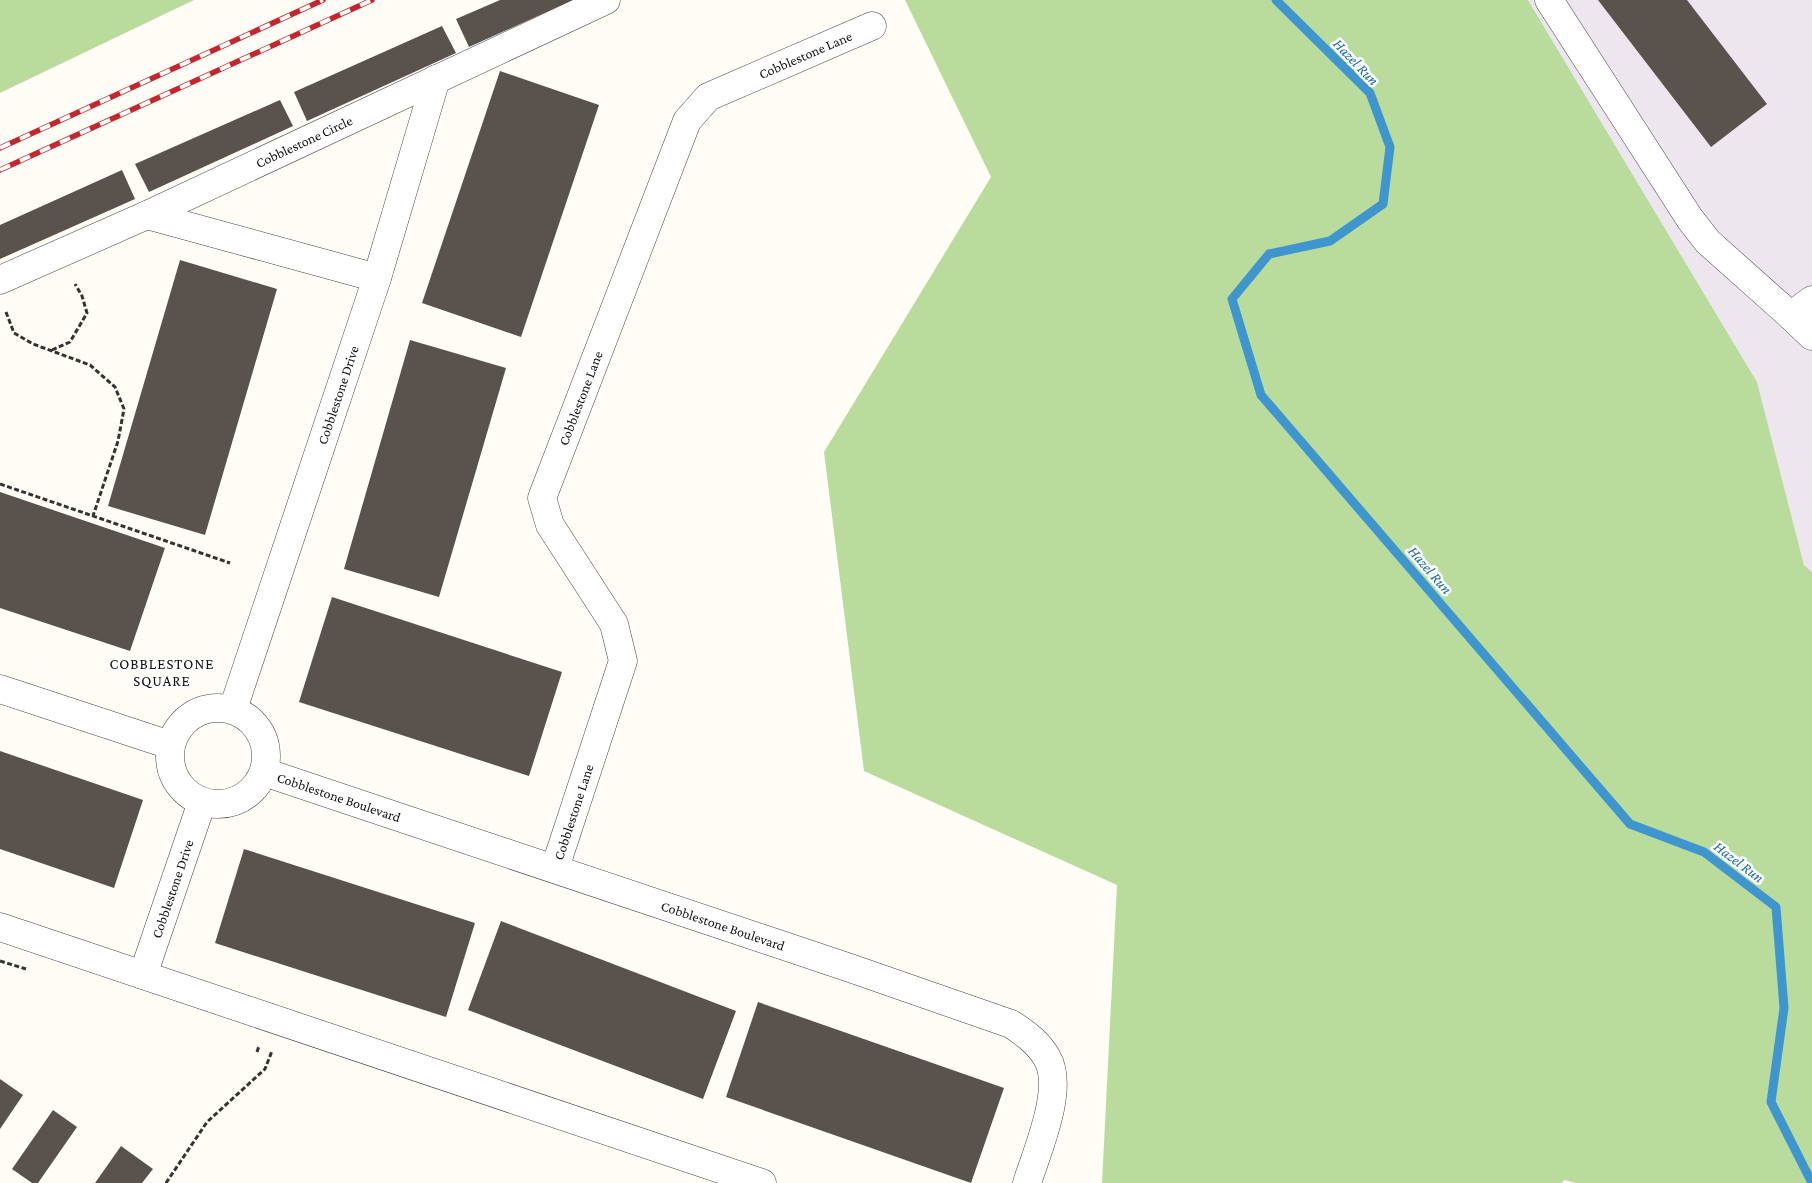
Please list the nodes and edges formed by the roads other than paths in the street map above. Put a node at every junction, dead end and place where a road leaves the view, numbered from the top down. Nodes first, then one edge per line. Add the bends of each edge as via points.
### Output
1 (606, 0) edge
2 (1549, 0) edge
3 (872, 26) dead end
4 (436, 78) junction
5 (147, 214) junction
6 (377, 278) junction
7 (0, 280) edge
8 (1801, 308) edge
9 (1812, 336) edge
10 (0, 689) edge
11 (233, 709) junction
12 (170, 745) junction
13 (264, 772) junction
14 (202, 802) junction
15 (555, 868) junction
16 (0, 927) edge
17 (143, 975) junction
18 (762, 1183) edge
19 (1027, 1183) edge

1 - 4 street, Cobblestone Circle
2 - 8 street via 1708,242
3 - 15 street, Cobblestone Lane via 708,97 687,121 542,498 550,525 614,624 623,661
4 - 5 street, Cobblestone Circle
4 - 6 street, Cobblestone Drive
5 - 6 street
5 - 7 street, Cobblestone Circle
6 - 11 street, Cobblestone Drive
8 - 9 street
10 - 12 street
11 - 12 street via 201,710 176,730
11 - 13 street via 246,716 264,741 267,757
12 - 14 street via 172,773 190,795
13 - 14 street via 246,796 232,802
13 - 15 street, Cobblestone Boulevard
14 - 17 street, Cobblestone Drive
15 - 19 street, Cobblestone Boulevard via 1011,1024 1031,1038 1048,1058 1054,1078 1053,1100
16 - 17 street
17 - 18 street

